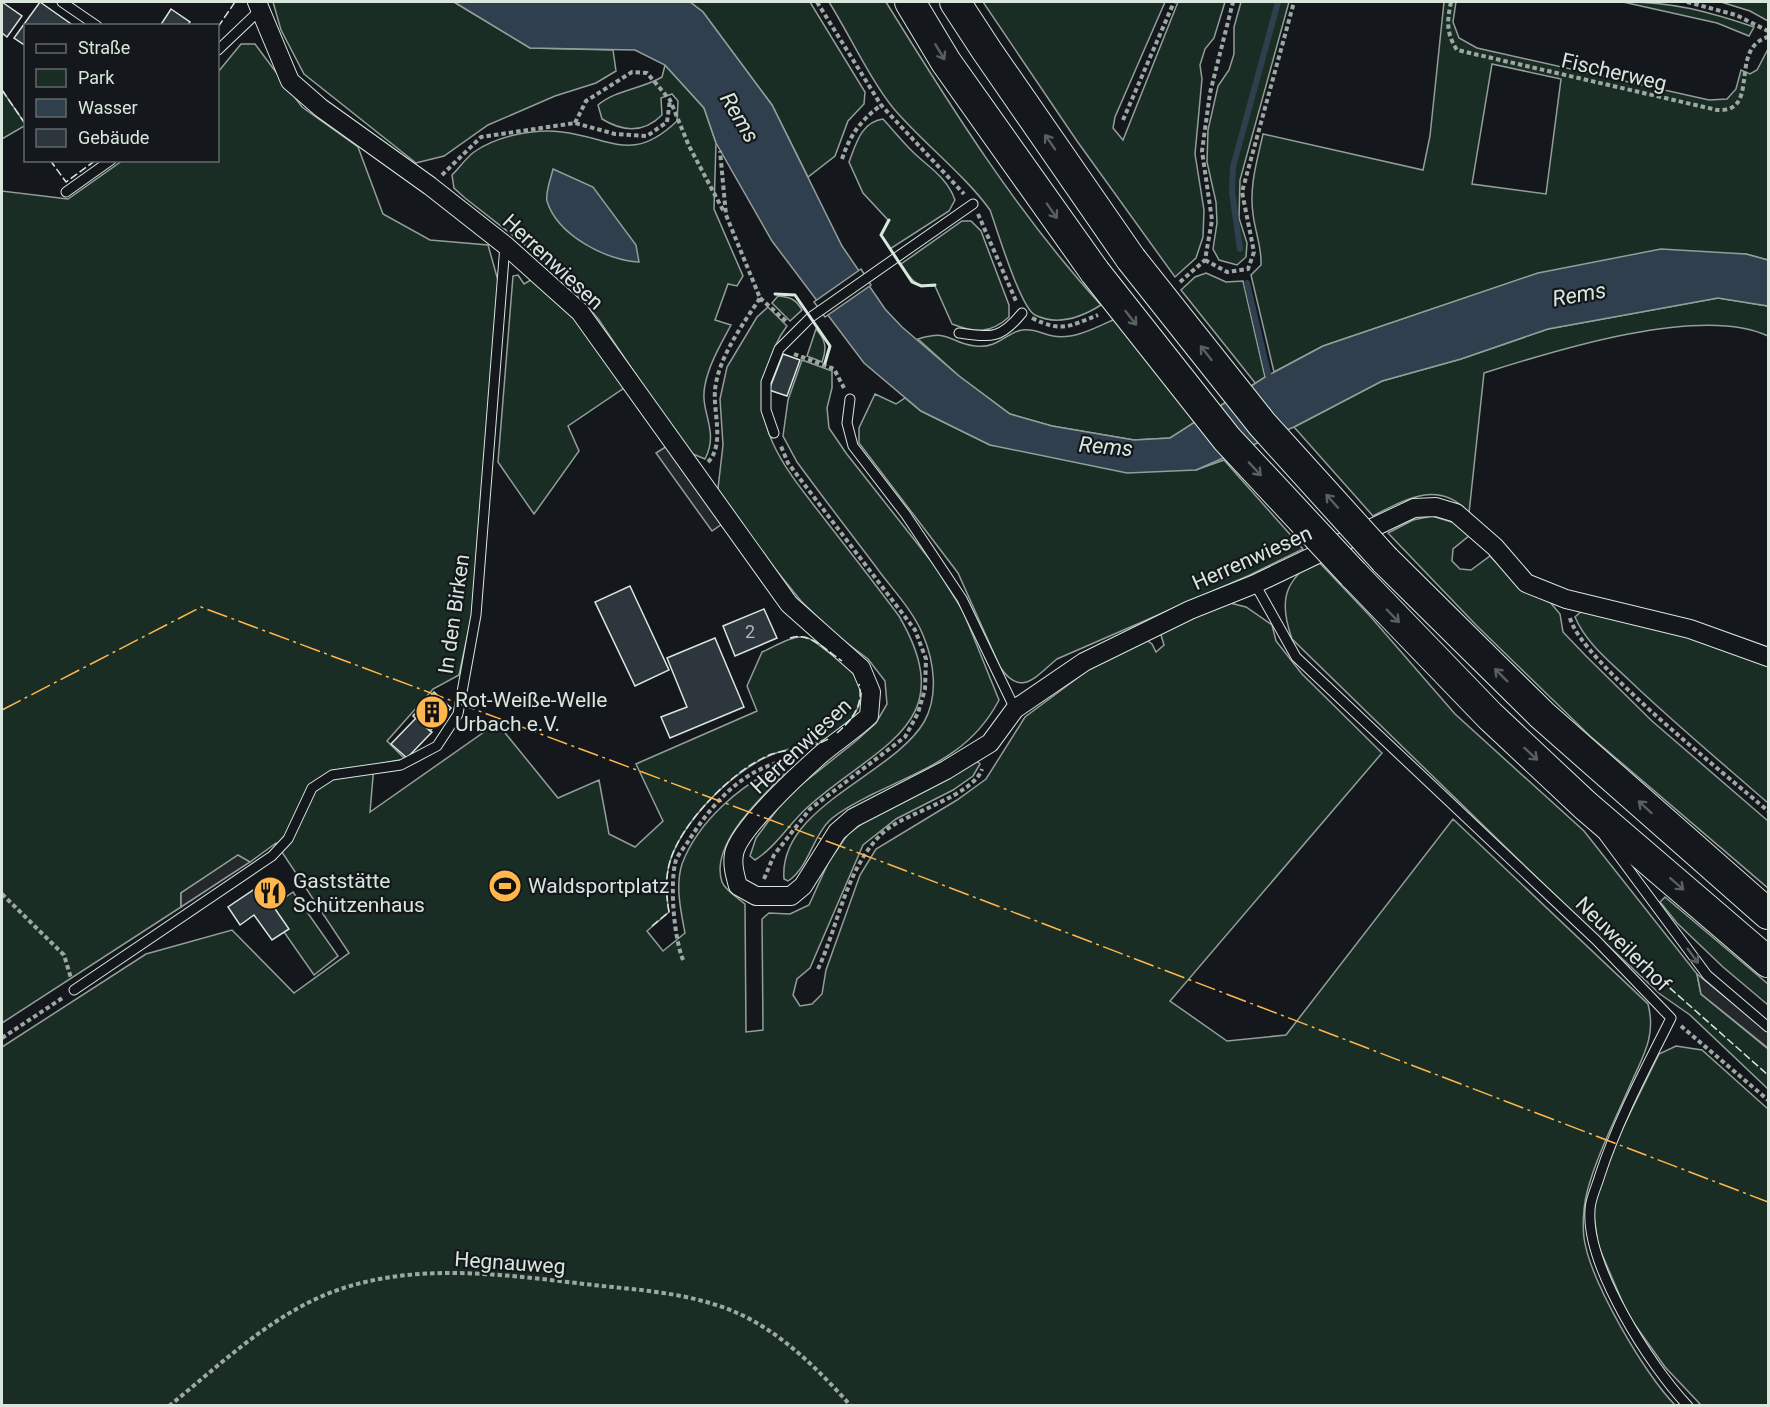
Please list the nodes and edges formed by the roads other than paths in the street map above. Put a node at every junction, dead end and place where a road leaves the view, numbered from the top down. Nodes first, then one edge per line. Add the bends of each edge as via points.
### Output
1 (62, 2) edge
2 (910, 2) edge
3 (955, 2) edge
4 (259, 6) edge
5 (94, 24) edge
6 (219, 49) edge
7 (108, 162) edge
8 (66, 192) dead end
9 (973, 204) dead end
10 (505, 245) junction
11 (1022, 313) dead end
12 (959, 333) dead end
13 (850, 399) road end
14 (774, 433) dead end
15 (1255, 584) junction
16 (1768, 657) edge
17 (1015, 709) junction
18 (1586, 806) junction
19 (1768, 914) edge
20 (1768, 962) edge
21 (75, 990) road end
22 (1768, 1027) edge
23 (1688, 1406) edge

1 - 5 lane
2 -> 18 highway, bridge via 946,62 1095,272 1227,439 1490,716
19 -> 3 highway, bridge via 1542,715 1385,560 1262,424 1131,258
4 - 6 lane
4 - 10 street, Herrenwiesen via 290,81
7 - 8 lane
9 - 14 lane via 811,317 779,349 766,382 766,410
10 - 17 street, Herrenwiesen via 580,312 789,604 861,668 871,692 869,716 820,755 744,833 734,851 733,869 738,885 756,896 791,896 803,886 837,832 853,818 990,743
10 - 21 lane, In den Birken via 476,615 458,714 437,746 401,765 332,775 312,788 288,839 272,856
11 - 12 lane via 1007,331 990,337
13 - 17 lane via 847,423 853,446 906,515 962,599
15 - 16 street, Herrenwiesen via 1414,508 1436,507 1456,513 1526,583 1566,599 1690,629
15 - 17 street, Herrenwiesen via 1190,610 1084,662
15 - 23 lane, Neuweilerhof via 1296,657 1596,940 1671,1018 1614,1134 1589,1209 1594,1248 1626,1321 1670,1387
18 -> 20 highway
18 -> 22 lane via 1613,852 1707,975

